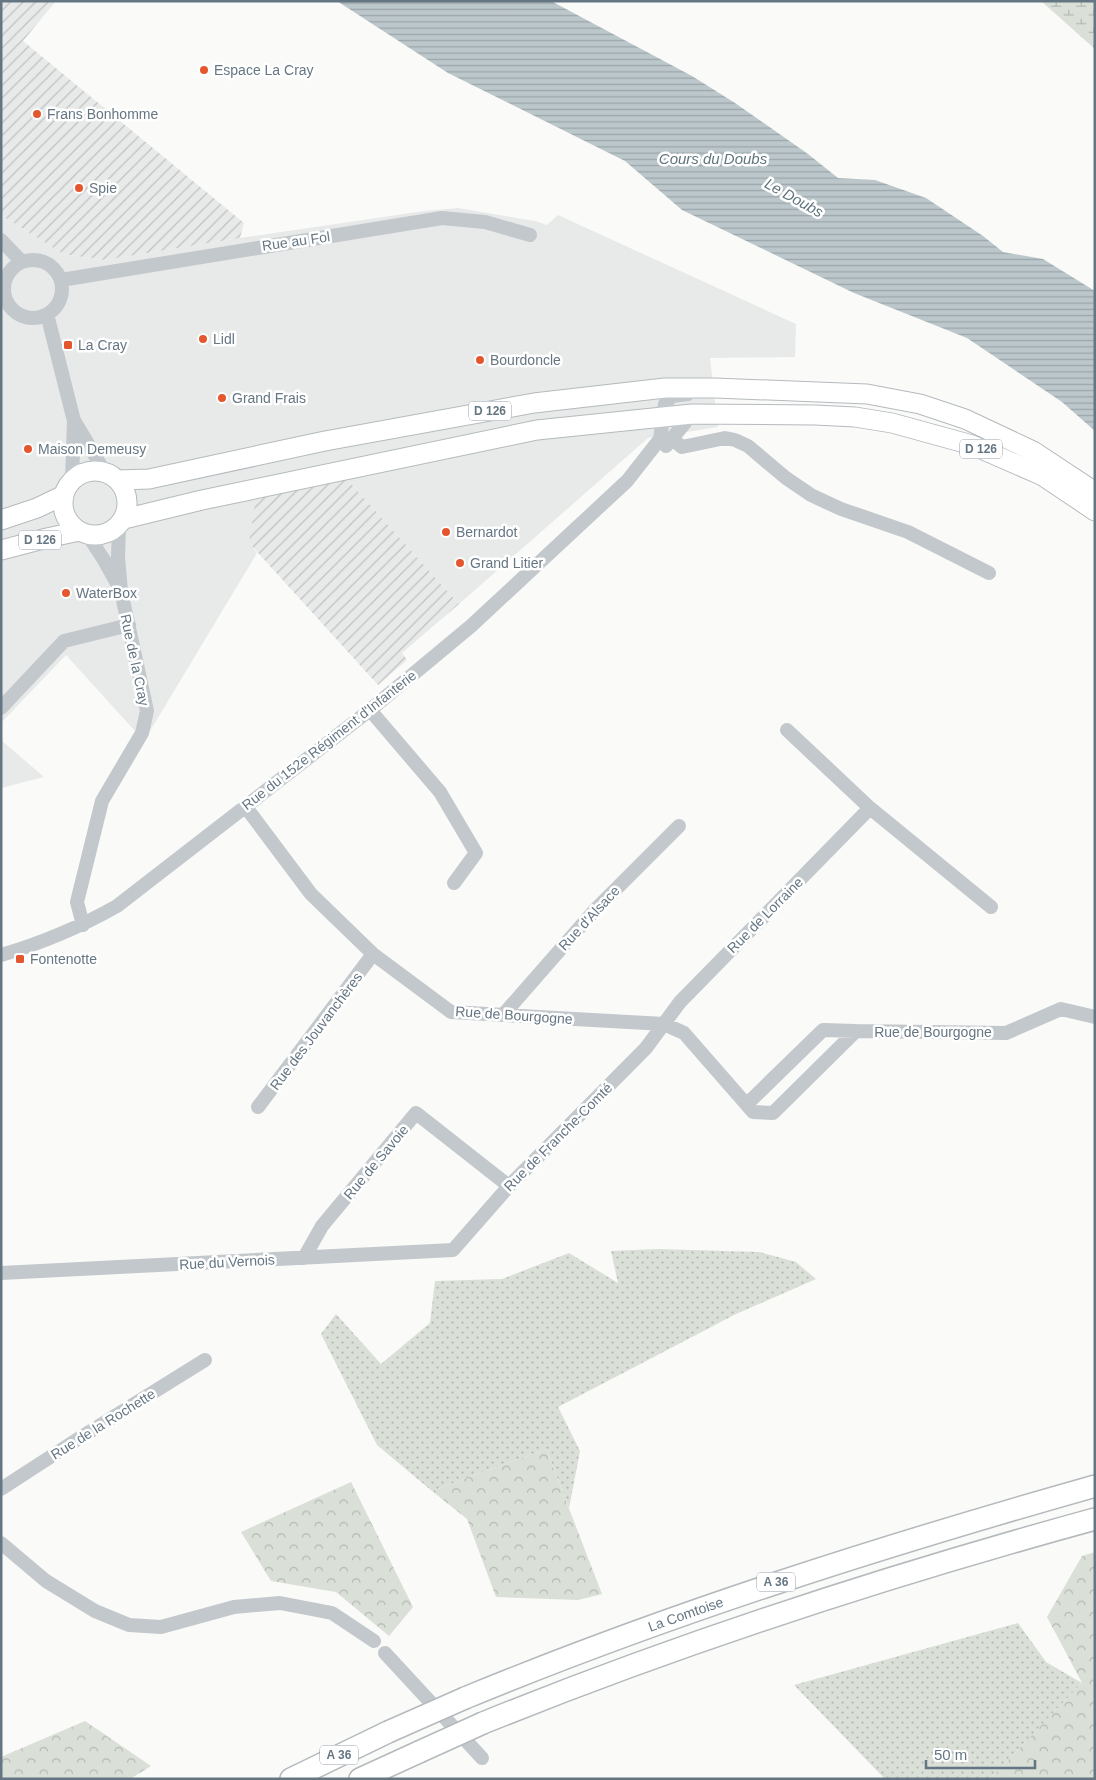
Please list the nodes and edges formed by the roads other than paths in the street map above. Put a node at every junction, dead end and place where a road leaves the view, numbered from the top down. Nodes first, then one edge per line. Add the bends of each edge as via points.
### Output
1 (530, 235) dead end
2 (1, 240) edge
3 (22, 262) junction
4 (61, 280) junction
5 (5, 304) edge
6 (46, 314) junction
7 (773, 390) junction
8 (692, 414) junction
9 (663, 417) junction
10 (74, 422) junction
11 (672, 439) junction
12 (111, 476) junction
13 (627, 481) junction
14 (68, 487) junction
15 (1095, 492) edge
16 (1095, 511) edge
17 (1, 520) edge
18 (121, 523) junction
19 (83, 533) junction
20 (1, 550) edge
21 (989, 573) dead end
22 (121, 591) junction
23 (129, 626) junction
24 (1, 708) edge
25 (370, 710) junction
26 (787, 730) dead end
27 (245, 806) junction
28 (870, 808) junction
29 (679, 826) dead end
30 (454, 883) dead end
31 (991, 907) dead end
32 (83, 925) junction
33 (374, 954) junction
34 (1, 955) edge
35 (503, 1015) junction
36 (1095, 1017) edge
37 (664, 1024) junction
38 (856, 1031) junction
39 (747, 1104) junction
40 (258, 1107) dead end
41 (509, 1186) junction
42 (453, 1250) joint
43 (304, 1258) junction
44 (1, 1273) edge
45 (205, 1360) dead end
46 (1095, 1486) edge
47 (1, 1489) edge
48 (1095, 1518) edge
49 (1, 1543) edge
50 (374, 1641) dead end
51 (385, 1653) dead end
52 (482, 1758) dead end
53 (291, 1779) edge
54 (360, 1779) edge

1 - 4 street, Rue au Fol via 485,222 442,218
2 - 3 street
3 - 4 street via 41,261 50,265
3 - 5 street via 8,275
4 - 6 street via 58,303
5 - 6 street via 21,315
6 - 10 street
7 - 9 street, Rue du 152e Régiment d'Infanterie via 672,396 665,404
7 - 12 main road, D 126 via 665,388 534,403 325,441 148,479
7 - 15 main road, D 126 via 867,394 920,404 965,419 1034,451
8 - 9 main road, D 126
8 - 11 street, Rue du 152e Régiment d'Infanterie
8 - 16 main road, D 126 via 839,416 892,423 972,445 1043,476
9 - 13 street, Rue du 152e Régiment d'Infanterie via 660,438
9 - 18 main road, D 126 via 537,430 202,500
10 - 12 street
10 - 14 street
11 - 13 street, Rue du 152e Régiment d'Infanterie via 647,467
11 - 21 street via 682,448 725,438 735,440 748,446 811,495 908,532
12 - 14 main road via 87,472
12 - 18 main road via 127,494 128,503
13 - 25 street, Rue du 152e Régiment d'Infanterie via 471,626
14 - 17 main road, D 126 via 37,508
14 - 19 main road via 64,512 72,526
18 - 19 main road via 104,534
18 - 22 street, Rue de la Cray via 118,557
19 - 20 main road, D 126
19 - 22 street, Rue de la Cray via 104,560
22 - 23 street, Rue de la Cray
23 - 24 street via 64,641
23 - 32 street, Rue de la Cray via 146,711 142,733 102,801 77,902
25 - 27 street, Rue du 152e Régiment d'Infanterie
25 - 30 street via 440,792 476,853
26 - 28 street
27 - 32 street, Rue du 152e Régiment d'Infanterie via 117,906
27 - 33 street, Rue de Bourgogne via 311,894
28 - 31 street
28 - 37 street, Rue de Lorraine via 680,1002
29 - 35 street, Rue d'Alsace via 594,911
32 - 34 street, Rue du 152e Régiment d'Infanterie
33 - 35 street, Rue de Bourgogne via 451,1012
33 - 40 street, Rue des Jouvanchères
35 - 37 street, Rue de Bourgogne
36 - 38 street, Rue de Bourgogne via 1061,1009 1006,1033
37 - 39 street, Rue de Bourgogne via 684,1033
37 - 41 street, Rue de Franche-Comté via 646,1048
38 - 39 street, Rue de Bourgogne via 823,1030
38 - 39 street, Rue de Bourgogne via 772,1114 753,1112
41 - 42 street, Rue de Franche-Comté
41 - 43 street, Rue de Savoie via 416,1113 322,1226
42 - 43 street, Rue du Vernois
43 - 44 street, Rue du Vernois
45 - 47 street, Rue de la Rochette
46 - 53 highway, La Comtoise / A 36, bridge via 914,1538 616,1638 464,1698
48 - 54 highway, A 36, bridge via 912,1571 623,1668 483,1723
49 - 50 street via 46,1581 94,1610 128,1625 162,1628 234,1607 280,1603 332,1612
51 - 52 street

